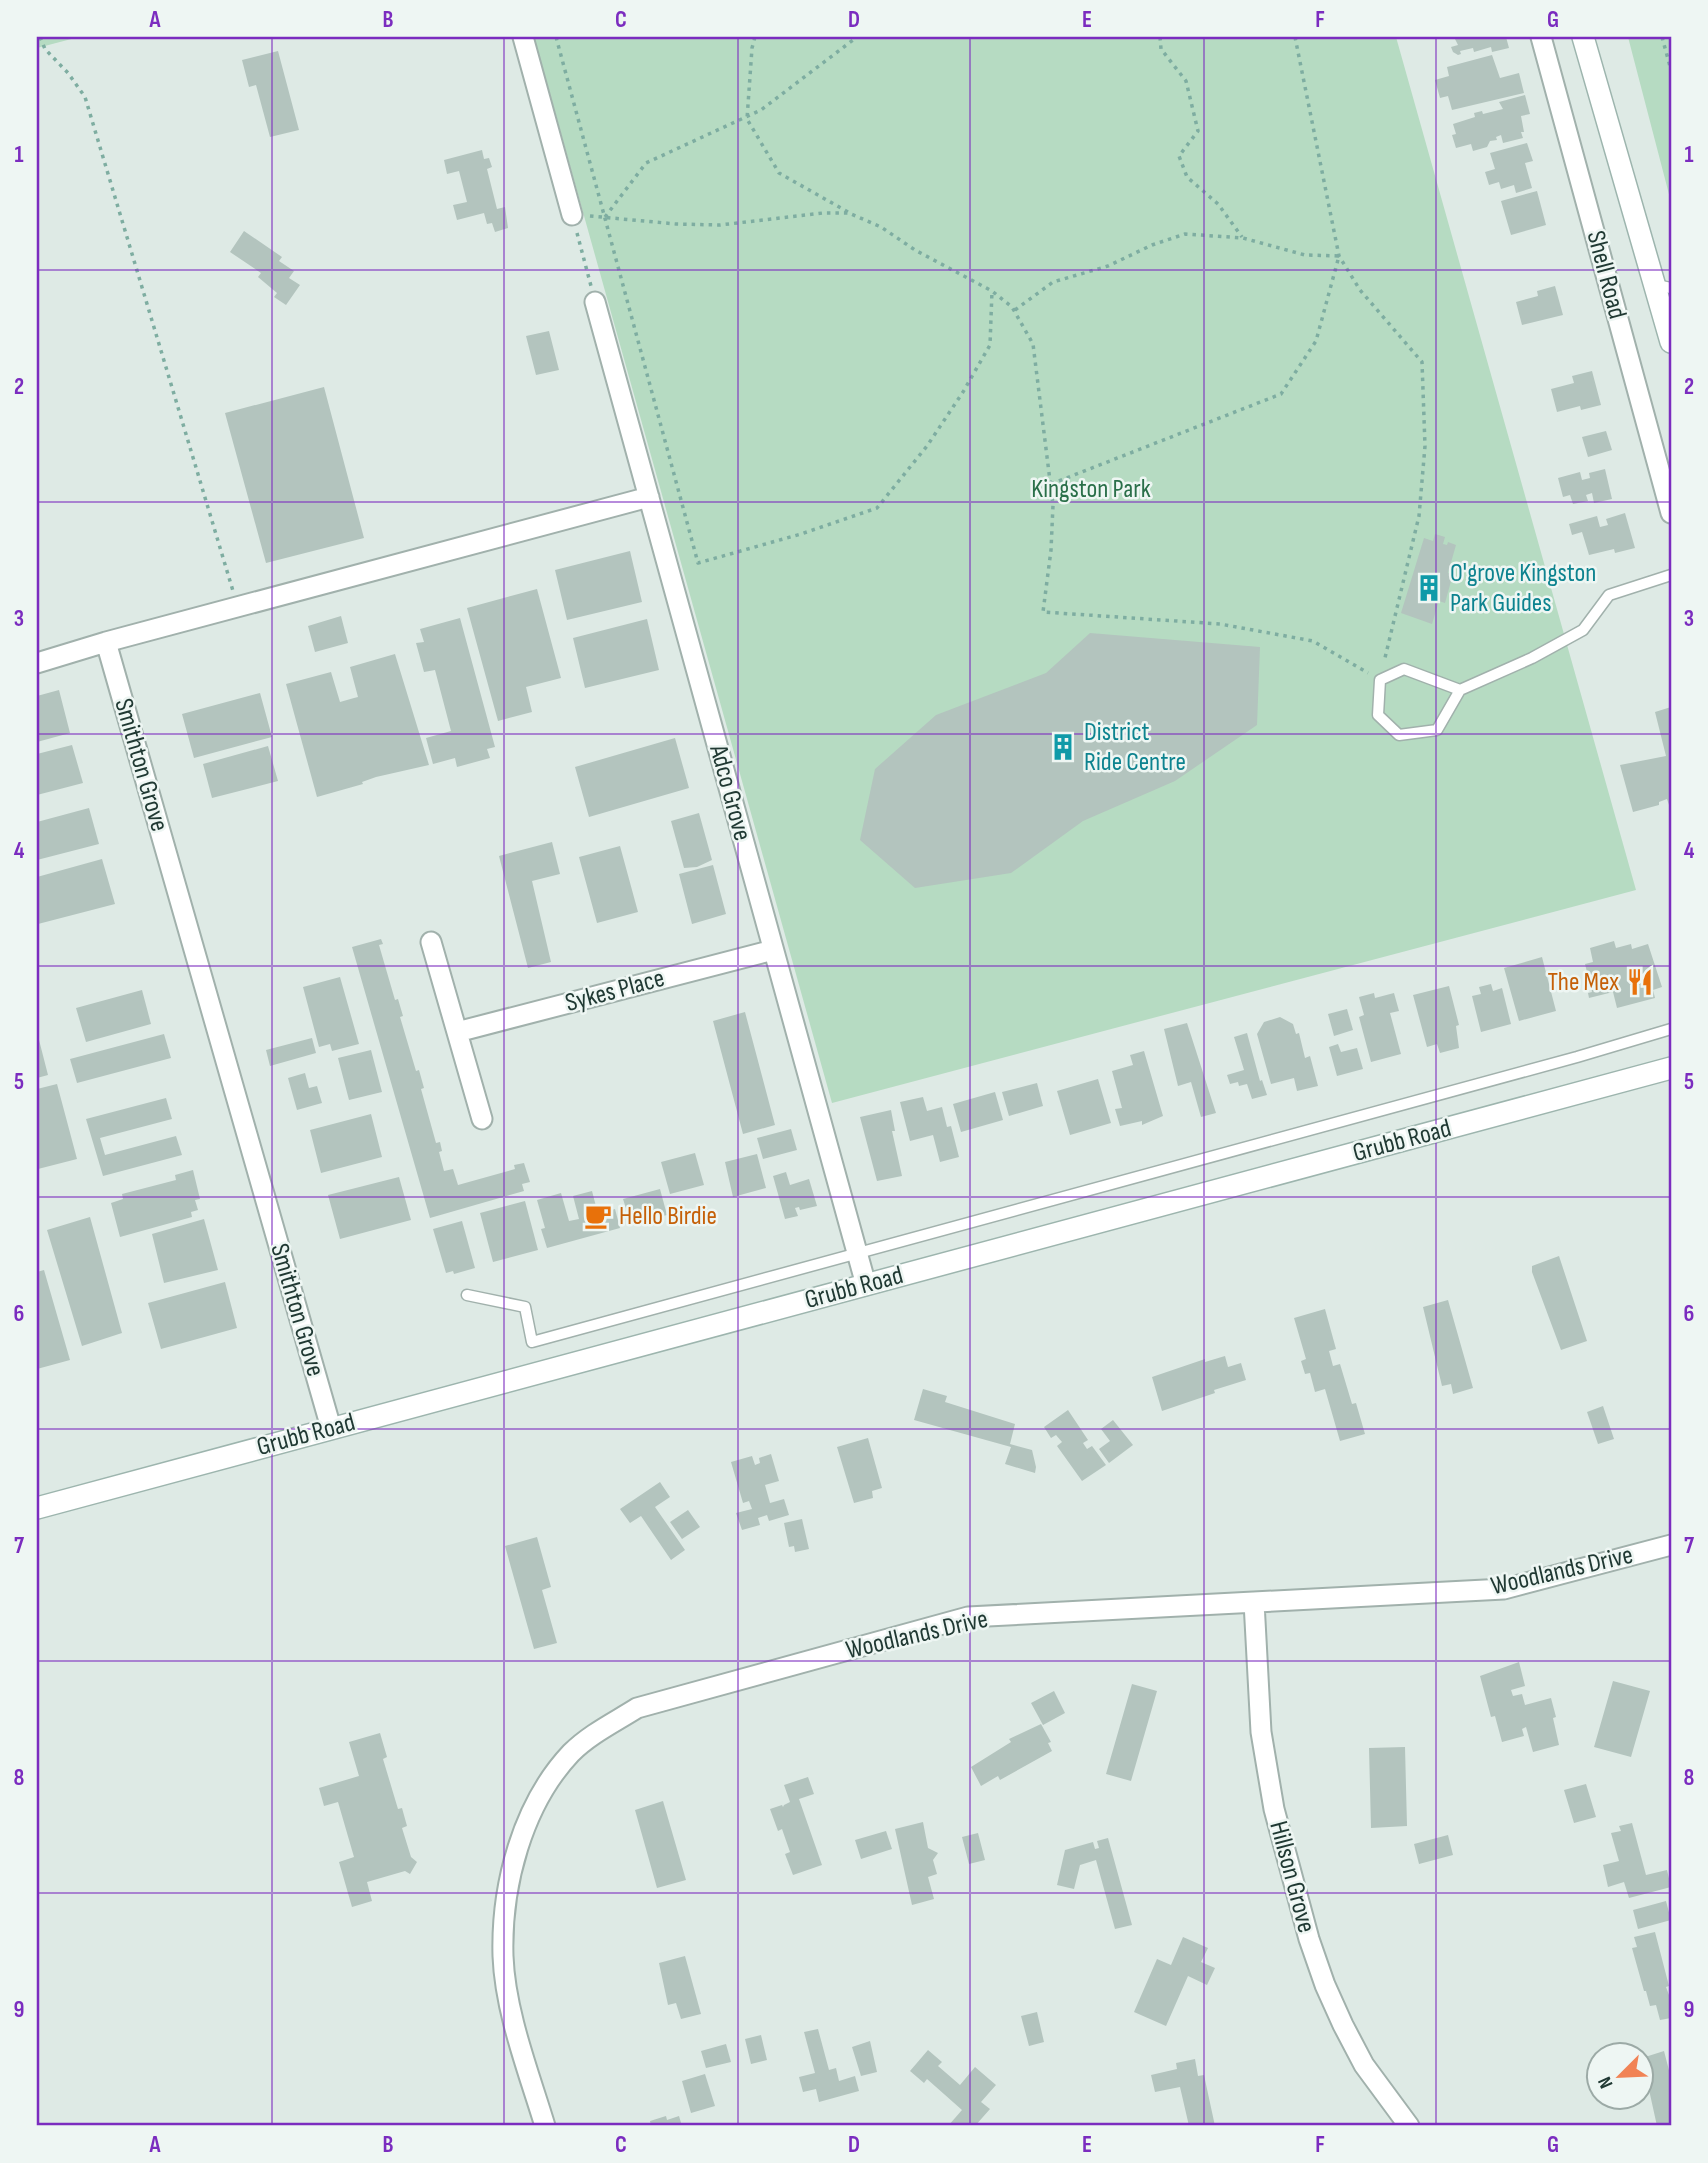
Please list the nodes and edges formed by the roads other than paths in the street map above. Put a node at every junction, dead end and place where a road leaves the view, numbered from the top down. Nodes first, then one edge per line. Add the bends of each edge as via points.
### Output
1 (523, 37) edge
2 (1541, 37) edge
3 (1583, 37) edge
4 (572, 215) road end
5 (1664, 286) edge
6 (595, 302) road end
7 (1671, 337) edge
8 (649, 497) junction
9 (1671, 513) edge
10 (1671, 575) edge
11 (106, 642) junction
12 (37, 663) edge
13 (1460, 691) junction
14 (431, 942) dead end
15 (774, 950) junction
16 (1671, 1029) edge
17 (457, 1032) junction
18 (1671, 1068) edge
19 (482, 1119) dead end
20 (857, 1253) junction
21 (866, 1285) junction
22 (467, 1296) dead end
23 (331, 1429) junction
24 (37, 1508) edge
25 (1671, 1545) edge
26 (1254, 1602) junction
27 (545, 2126) edge
28 (1409, 2126) edge

1 - 4 street
2 - 9 street, Shell Road
3 - 5 main road, Shell Road
5 - 7 main road, Shell Road
6 - 8 street, Adco Grove
8 - 11 street
8 - 15 street, Adco Grove
10 - 13 lane via 1609,595 1583,630
11 - 12 street
11 - 23 street, Smithton Grove
13 - 13 lane via 1437,730 1399,735 1378,715 1380,680 1404,669
14 - 17 street
15 - 17 street, Sykes Place
15 - 20 street, Adco Grove
16 - 20 lane, Grubb Road
17 - 19 street
18 - 21 main road, Grubb Road
20 - 21 street, Adco Grove
20 - 22 lane, Grubb Road via 532,1342 525,1307
21 - 23 main road, Grubb Road
23 - 24 main road, Grubb Road
25 - 26 street, Woodlands Drive via 1504,1589
26 - 27 street, Woodlands Drive via 968,1617 637,1708 597,1733 572,1753 541,1793 510,1879 503,1956 523,2054
26 - 28 street, Hillson Grove via 1261,1732 1274,1809 1309,1939 1325,1985 1359,2055

